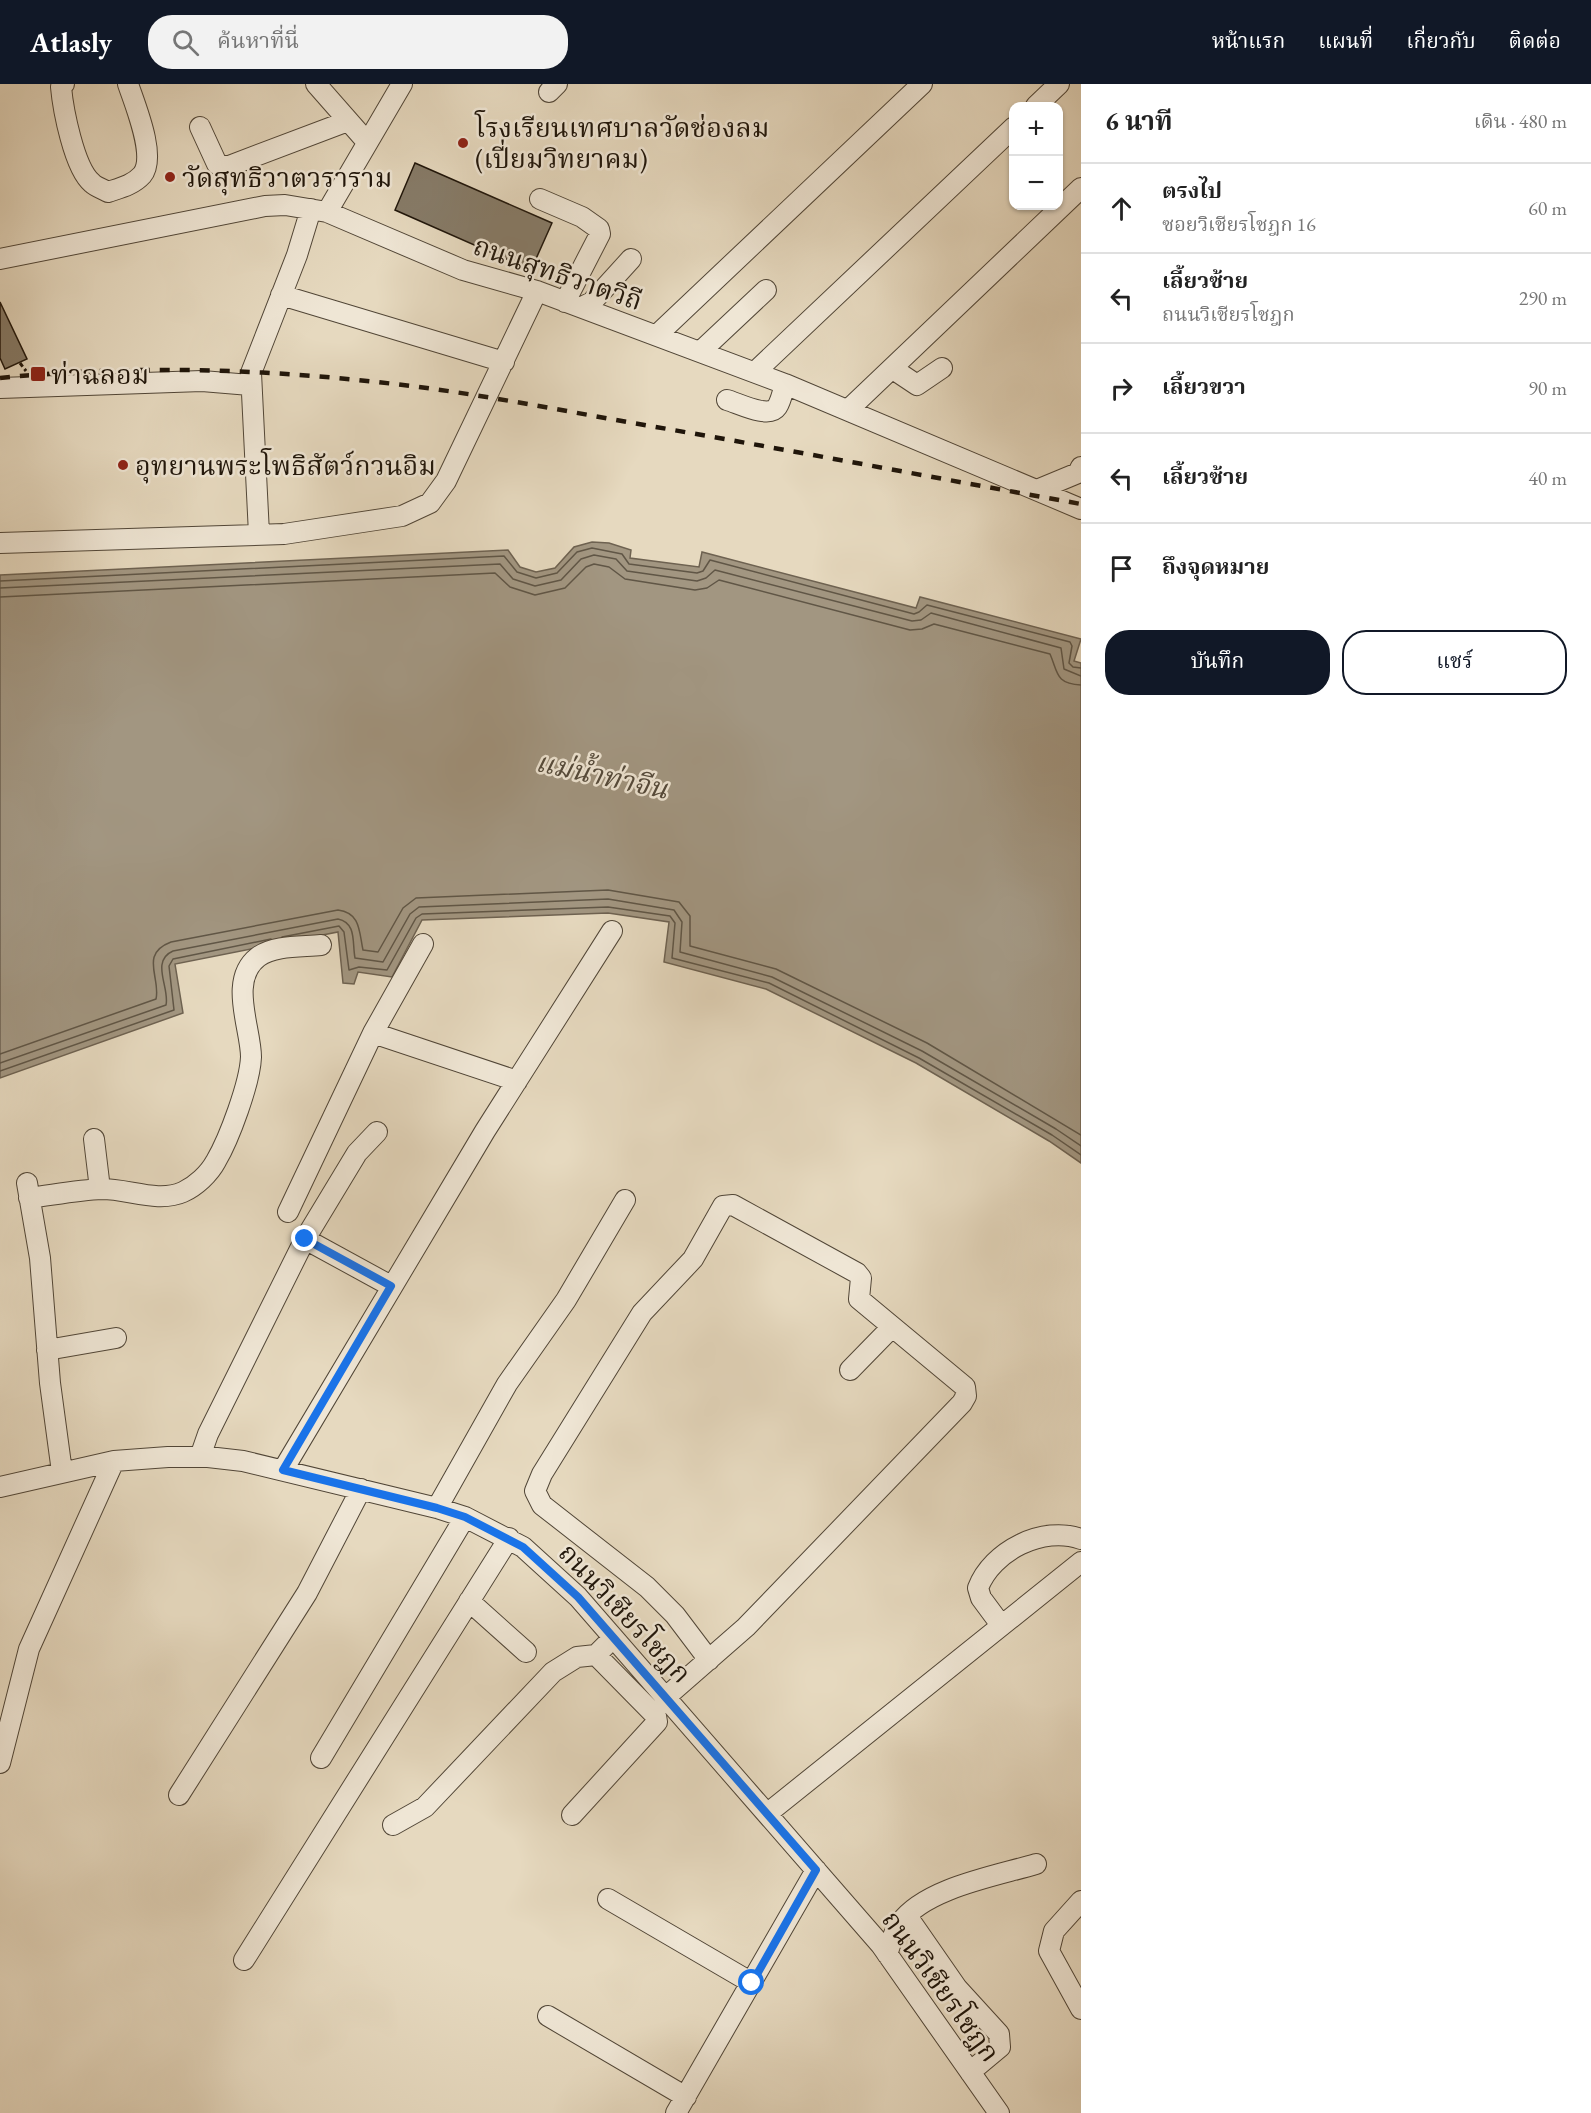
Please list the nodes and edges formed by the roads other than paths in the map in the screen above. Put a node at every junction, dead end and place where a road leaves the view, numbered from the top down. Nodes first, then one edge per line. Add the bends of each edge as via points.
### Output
1 (64, 84) edge
2 (128, 84) edge
3 (316, 84) edge
4 (402, 84) edge
5 (922, 84) edge
6 (1059, 84) edge
7 (1040, 102) edge
8 (348, 121) junction
9 (200, 128) dead end
10 (1009, 133) edge
11 (367, 142) junction
12 (1081, 188) edge
13 (540, 199) dead end
14 (319, 211) junction
15 (0, 259) edge
16 (631, 259) dead end
17 (766, 290) dead end
18 (537, 291) junction
19 (281, 295) junction
20 (574, 304) junction
21 (657, 335) junction
22 (700, 352) junction
23 (504, 362) junction
24 (942, 368) dead end
25 (893, 369) junction
26 (755, 372) junction
27 (251, 379) junction
28 (785, 384) junction
29 (0, 388) edge
30 (727, 400) dead end
31 (848, 410) junction
32 (1081, 467) edge
33 (1037, 490) junction
34 (1081, 509) edge
35 (259, 534) junction
36 (0, 543) edge
37 (612, 931) dead end
38 (423, 944) dead end
39 (321, 945) dead end
40 (373, 1033) junction
41 (517, 1082) junction
42 (377, 1132) dead end
43 (94, 1139) dead end
44 (100, 1189) junction
45 (626, 1200) dead end
46 (288, 1212) dead end
47 (305, 1239) junction
48 (391, 1286) junction
49 (892, 1327) junction
50 (116, 1338) dead end
51 (46, 1350) junction
52 (850, 1370) dead end
53 (200, 1457) junction
54 (114, 1461) junction
55 (283, 1470) junction
56 (62, 1472) junction
57 (0, 1487) edge
58 (361, 1489) junction
59 (437, 1508) junction
60 (465, 1517) junction
61 (509, 1538) junction
62 (1081, 1539) edge
63 (1081, 1562) edge
64 (469, 1601) junction
65 (1001, 1624) junction
66 (614, 1637) junction
67 (526, 1652) dead end
68 (596, 1655) junction
69 (709, 1660) junction
70 (667, 1696) junction
71 (321, 1758) dead end
72 (0, 1763) edge
73 (179, 1795) dead end
74 (768, 1813) junction
75 (572, 1815) dead end
76 (393, 1825) dead end
77 (1036, 1864) dead end
78 (816, 1870) junction
79 (608, 1899) dead end
80 (1081, 1901) edge
81 (907, 1916) junction
82 (884, 1949) junction
83 (244, 1960) dead end
84 (752, 1983) junction
85 (1081, 2009) edge
86 (548, 2016) dead end
87 (981, 2063) junction
88 (681, 2105) edge
89 (999, 2113) edge

1 - 2 street via 62,104 81,170 92,184 108,192 127,186 143,174 148,155
3 - 8 street
4 - 11 street
5 - 21 street
6 - 7 street
8 - 9 street via 229,166 217,164
8 - 11 street
10 - 26 street
11 - 14 street
12 - 25 street
13 - 20 street via 599,229
14 - 15 street, ถนนสุทธิวาตวิถี via 265,206
14 - 18 street, ถนนสุทธิวาตวิถี via 463,270
14 - 19 street
16 - 20 street via 592,302
17 - 22 street
18 - 20 street, ถนนสุทธิวาตวิถี
18 - 23 street
19 - 23 street
19 - 27 street
20 - 21 street, ถนนสุทธิวาตวิถี
21 - 22 street, ถนนสุทธิวาตวิถี
22 - 26 street, ถนนสุทธิวาตวิถี
23 - 35 street via 446,481 430,503 402,516 284,534
24 - 25 street via 917,385
25 - 31 street
26 - 28 street, ถนนสุทธิวาตวิถี
27 - 29 street
27 - 35 street
28 - 30 street via 773,411
28 - 31 street, ถนนสุทธิวาตวิถี
31 - 33 street, ถนนสุทธิวาตวิถี
32 - 33 street via 1078,473
33 - 34 street, ถนนสุทธิวาตวิถี
35 - 36 street
37 - 41 street
38 - 40 street
39 - 44 street via 270,951 258,957 250,968 243,992 251,1056 249,1075 216,1162 204,1176 194,1186 171,1196
40 - 41 street
40 - 46 street
41 - 48 street
42 - 47 street via 357,1153
43 - 44 street
44 - 51 street via 28,1191 40,1258
45 - 59 street via 566,1300 507,1384
47 - 48 street
47 - 53 street
48 - 55 street
49 - 52 street
49 - 69 street via 965,1387 966,1396 746,1628
49 - 69 street via 859,1299 861,1278 850,1268 733,1204 723,1206 693,1259 642,1313 542,1474 535,1491 542,1505 647,1587 675,1615
50 - 51 street
51 - 56 street
53 - 54 street, ถนนวิเชียรโชฎก
53 - 55 street, ถนนวิเชียรโชฎก
54 - 56 street, ถนนวิเชียรโชฎก
54 - 72 street via 29,1649
55 - 58 street, ถนนวิเชียรโชฎก
56 - 57 street, ถนนวิเชียรโชฎก
58 - 59 street, ถนนวิเชียรโชฎก
58 - 73 street via 307,1593
59 - 60 street, ถนนวิเชียรโชฎก
60 - 61 street, ถนนวิเชียรโชฎก
60 - 71 street
61 - 64 street
61 - 66 street, ถนนวิเชียรโชฎก via 549,1568
62 - 65 street via 1057,1535 1022,1544 1006,1552 987,1571 978,1588
63 - 65 street
64 - 67 street
64 - 83 street
65 - 74 street
66 - 68 street
66 - 70 street, ถนนวิเชียรโชฎก
68 - 75 street via 657,1716 657,1722
68 - 76 street via 577,1657 553,1672 425,1808
69 - 70 street
70 - 74 street, ถนนวิเชียรโชฎก
74 - 78 street, ถนนวิเชียรโชฎก
77 - 81 street via 944,1893
78 - 82 street, ถนนวิเชียรโชฎก
78 - 84 street
79 - 84 street
80 - 85 street via 1054,1931 1049,1951
81 - 82 street
81 - 87 street via 957,1988 999,2034 1000,2047
82 - 87 street, ถนนวิเชียรโชฎก
84 - 88 street
86 - 88 street
87 - 89 street, ถนนวิเชียรโชฎก

